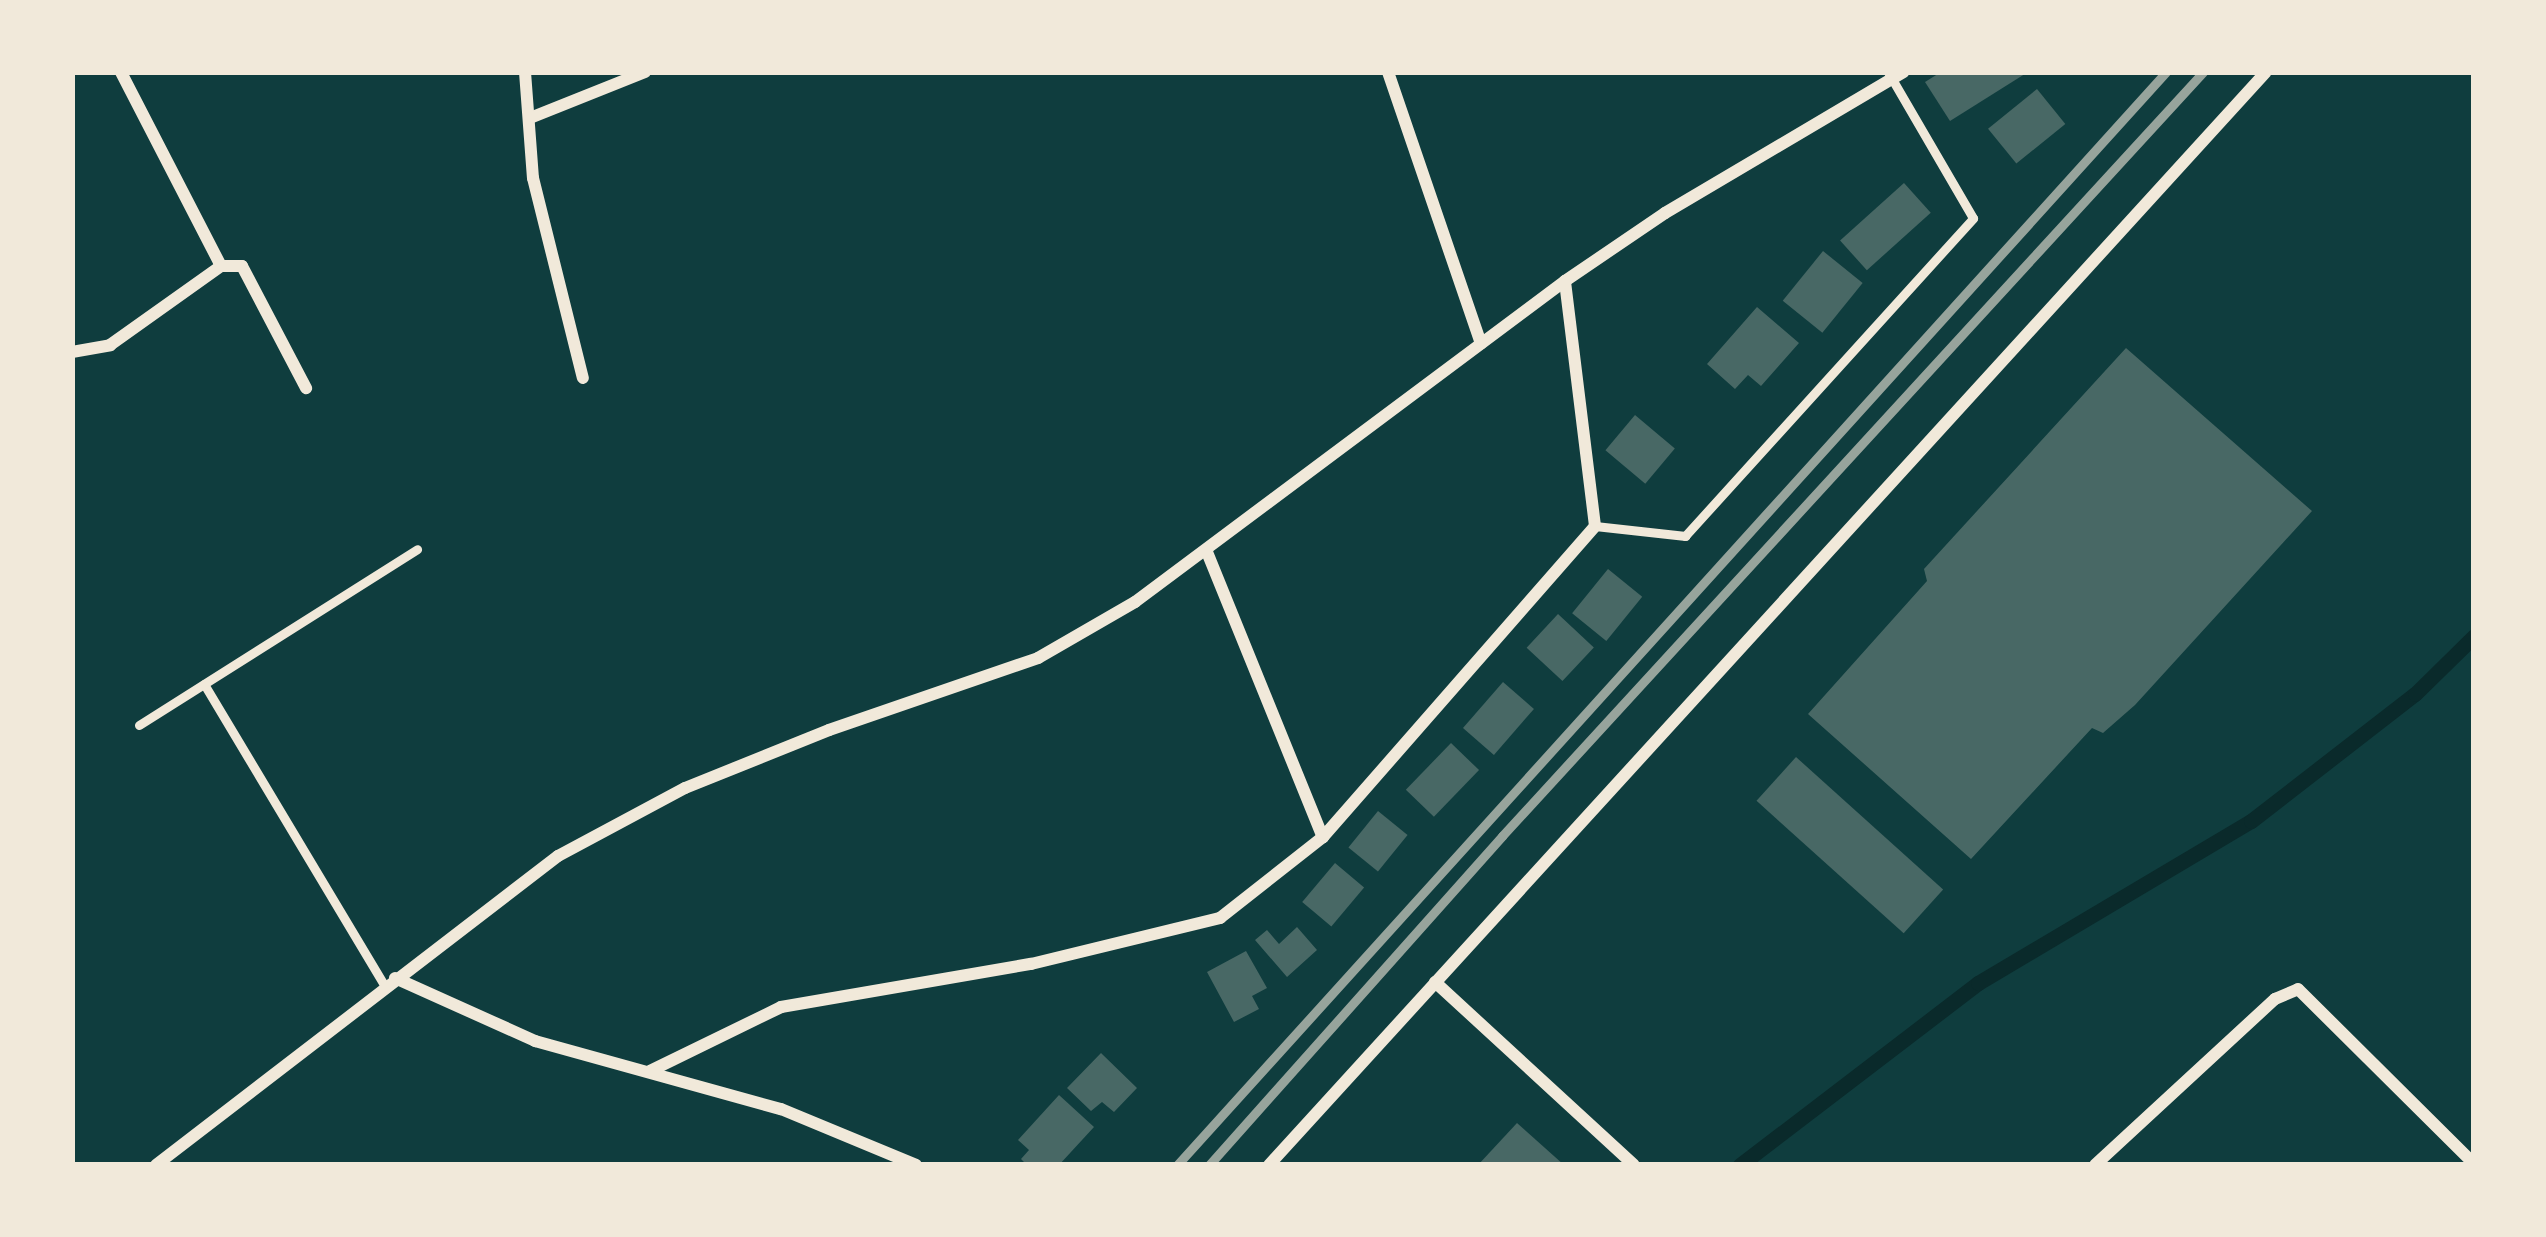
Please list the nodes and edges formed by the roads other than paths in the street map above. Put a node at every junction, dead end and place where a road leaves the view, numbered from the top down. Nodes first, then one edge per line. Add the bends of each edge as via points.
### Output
1 (121, 72) edge
2 (525, 72) edge
3 (645, 72) edge
4 (1388, 72) edge
5 (2266, 72) edge
6 (1894, 75) edge
7 (530, 118) junction
8 (221, 266) junction
9 (1565, 281) junction
10 (1481, 343) junction
11 (72, 352) edge
12 (584, 378) dead end
13 (306, 388) dead end
14 (1595, 526) junction
15 (416, 549) dead end
16 (1207, 552) junction
17 (204, 684) junction
18 (140, 725) dead end
19 (1323, 837) junction
20 (390, 982) junction
21 (1436, 982) junction
22 (650, 1071) junction
23 (2470, 1163) edge
24 (156, 1165) edge
25 (916, 1165) edge
26 (1269, 1165) edge
27 (1634, 1165) edge
28 (2095, 1165) edge

1 - 8 street
2 - 7 street
3 - 7 street
4 - 10 street
5 - 21 street
6 - 9 street
6 - 14 lane via 1972,218 1685,536
7 - 12 street via 533,178
8 - 11 street via 110,345
8 - 13 street via 242,266
9 - 10 street
9 - 14 street
10 - 16 street
14 - 19 street
15 - 17 lane
16 - 19 street
16 - 20 street via 1038,658 685,788 558,856
17 - 18 lane
17 - 20 lane
19 - 22 street via 1220,918 1031,964 782,1006
20 - 22 street via 536,1041
20 - 24 street
21 - 26 street
21 - 27 street
22 - 25 street via 781,1109
23 - 28 street via 2298,989 2275,999

